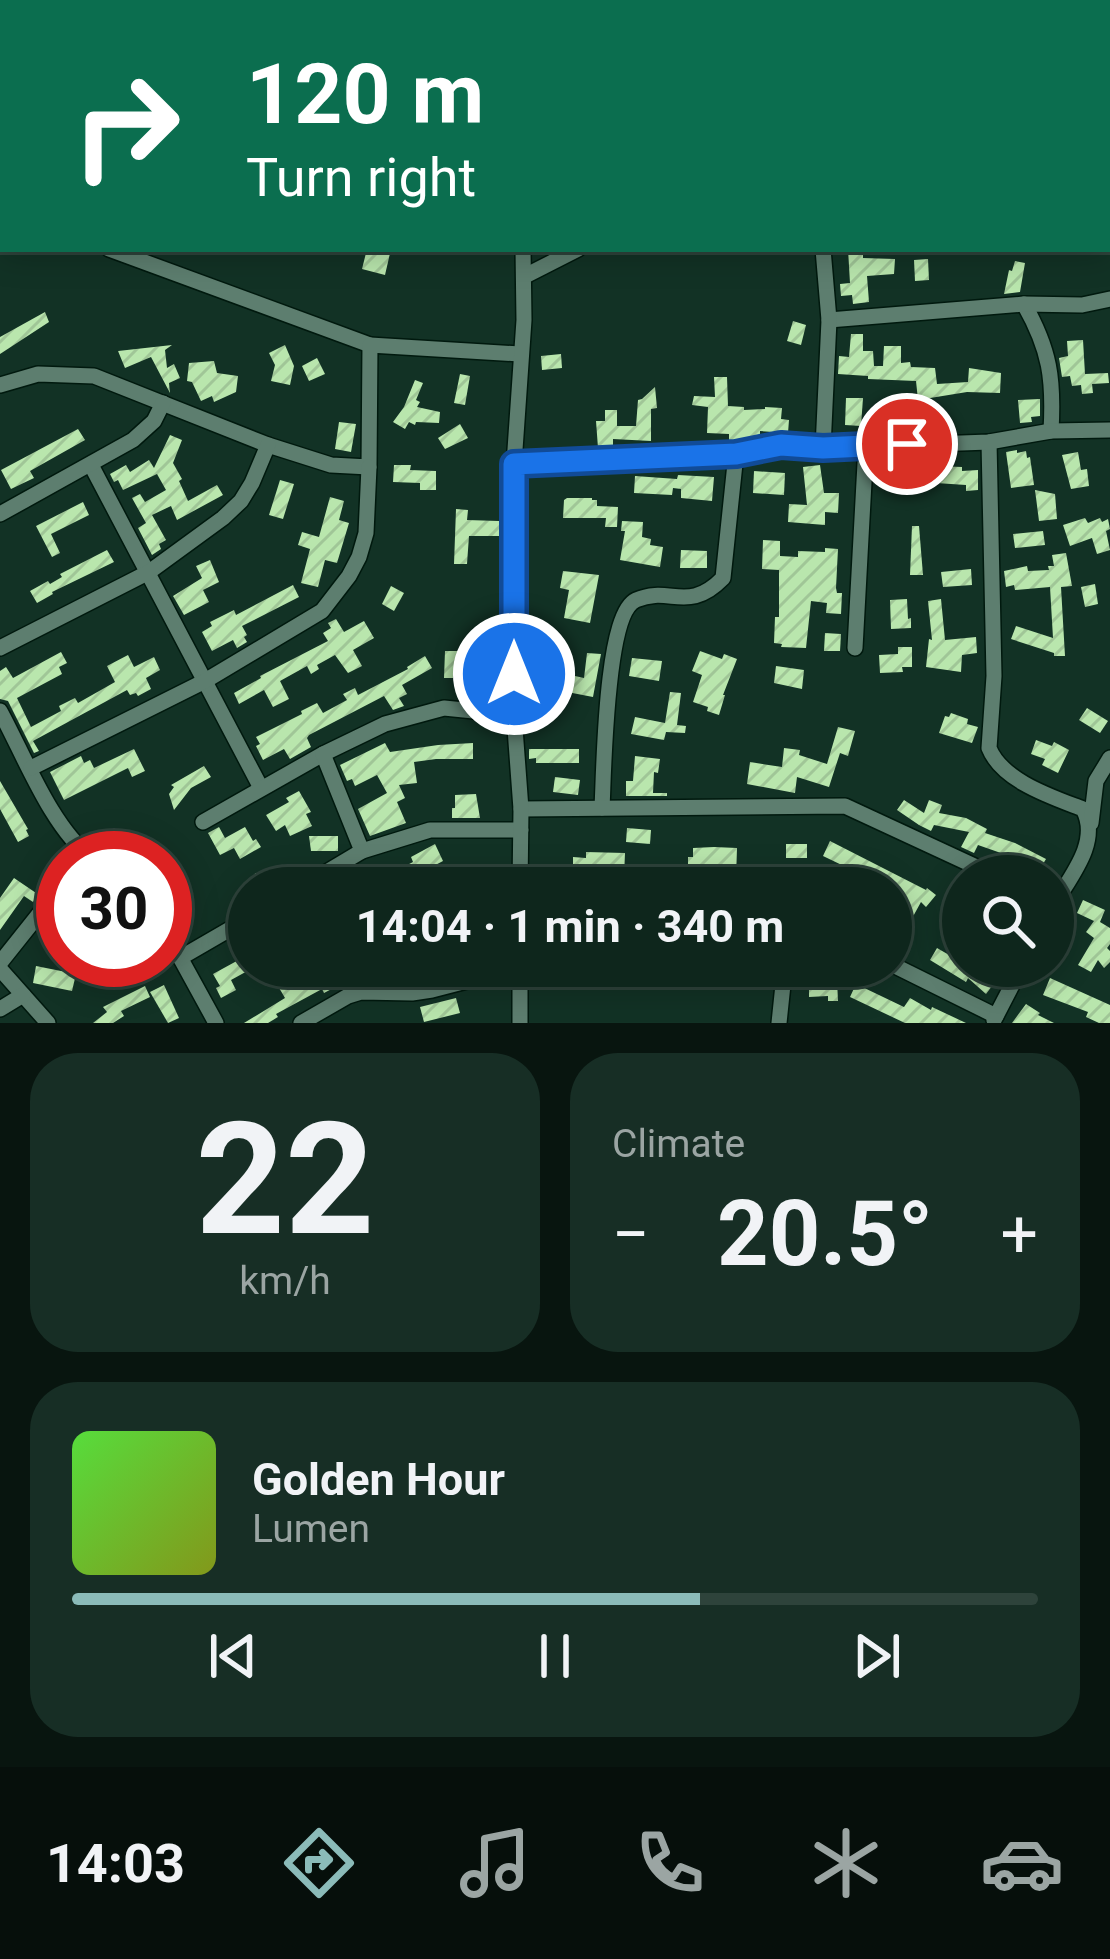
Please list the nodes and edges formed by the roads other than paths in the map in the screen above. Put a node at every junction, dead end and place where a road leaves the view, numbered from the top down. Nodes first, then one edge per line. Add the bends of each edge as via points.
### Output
1 (117, 252) edge
2 (524, 252) edge
3 (572, 252) edge
4 (823, 252) edge
5 (525, 276) junction
6 (1110, 299) edge
7 (1024, 304) junction
8 (829, 320) junction
9 (370, 345) junction
10 (520, 354) junction
11 (0, 385) edge
12 (163, 403) junction
13 (1110, 430) edge
14 (1052, 431) junction
15 (989, 442) junction
16 (268, 445) junction
17 (866, 445) junction
18 (823, 448) junction
19 (736, 454) junction
20 (514, 464) junction
21 (91, 465) junction
22 (369, 467) junction
23 (0, 514) edge
24 (149, 572) junction
25 (0, 648) edge
26 (855, 648) dead end
27 (205, 681) junction
28 (0, 711) edge
29 (514, 716) junction
30 (322, 754) junction
31 (1110, 758) edge
32 (31, 768) junction
33 (261, 788) junction
34 (602, 808) junction
35 (521, 809) junction
36 (203, 822) dead end
37 (1090, 823) junction
38 (521, 830) junction
39 (67, 831) edge
40 (362, 851) junction
41 (951, 855) edge
42 (335, 867) edge
43 (520, 867) edge
44 (1074, 870) edge
45 (36, 919) edge
46 (228, 930) edge
47 (192, 952) edge
48 (0, 966) edge
49 (912, 975) edge
50 (192, 978) edge
51 (443, 987) edge
52 (520, 987) edge
53 (783, 987) edge
54 (1011, 987) edge
55 (23, 995) junction
56 (0, 1009) edge
57 (994, 1020) edge
58 (48, 1023) edge
59 (216, 1023) edge
60 (301, 1023) edge
61 (520, 1023) edge
62 (779, 1023) edge

1 - 9 street
2 - 5 street
3 - 5 street
4 - 8 street
5 - 10 street
6 - 7 street
7 - 8 street
7 - 14 street via 1048,359
8 - 18 street
9 - 10 street
9 - 22 street
10 - 20 street
11 - 12 street via 38,374 94,376
12 - 16 street
12 - 21 street via 144,432
13 - 14 street
14 - 15 street
15 - 17 street
15 - 37 street via 989,748 1032,789 1083,809
16 - 22 street
16 - 24 street via 241,501
17 - 18 street
17 - 26 street
18 - 19 street
19 - 20 street
19 - 34 street via 723,578 709,592 645,597 623,613 613,648
20 - 29 street
21 - 23 street
21 - 24 street
22 - 27 street via 366,533 349,576 322,610
24 - 25 street
24 - 27 street
27 - 32 street
27 - 33 street
28 - 32 street
29 - 30 street via 444,708
29 - 35 street
30 - 33 street
30 - 40 street
31 - 37 street via 1096,781
32 - 39 street
33 - 36 street
34 - 35 street
34 - 41 street via 845,806
35 - 38 street
37 - 44 street
38 - 40 street via 430,830
38 - 43 street
40 - 42 street
45 - 48 street
46 - 47 street
48 - 55 street
49 - 57 street
50 - 59 street
51 - 60 street via 361,992
52 - 61 street
53 - 62 street
54 - 57 street
55 - 56 street
55 - 58 street

